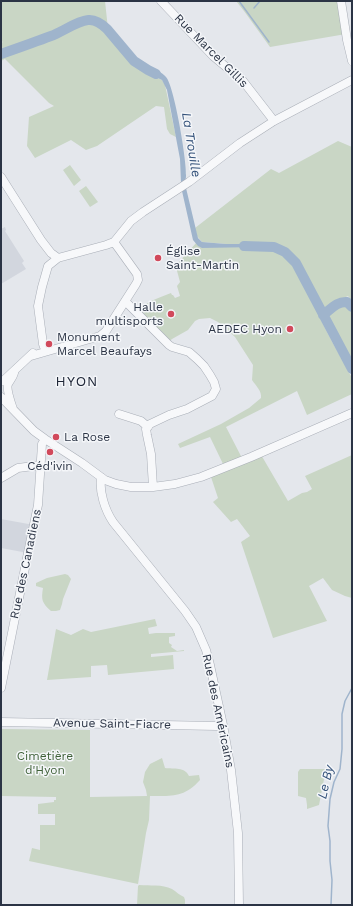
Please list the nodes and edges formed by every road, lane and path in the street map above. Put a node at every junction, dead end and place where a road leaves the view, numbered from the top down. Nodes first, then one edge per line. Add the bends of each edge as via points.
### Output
1 (161, 1) edge
2 (341, 1) edge
3 (352, 61) edge
4 (352, 80) edge
5 (274, 122) junction
6 (2, 180) edge
7 (41, 240) junction
8 (114, 242) junction
9 (58, 258) junction
10 (48, 266) junction
11 (125, 301) junction
12 (42, 342) junction
13 (50, 350) junction
14 (31, 356) junction
15 (4, 386) edge
16 (1, 397) edge
17 (13, 409) junction
18 (352, 413) edge
19 (119, 414) dead end
20 (148, 426) junction
21 (45, 439) junction
22 (41, 465) junction
23 (101, 477) junction
24 (1, 478) edge
25 (153, 487) junction
26 (1, 688) edge
27 (1, 722) edge
28 (223, 725) junction
29 (239, 905) edge

1 - 5 street, Rue Marcel Gillis via 212,56 243,82
2 - 3 street via 346,40
4 - 5 street
5 - 8 street via 234,147 143,212 131,221
6 - 7 street
7 - 9 street
7 - 10 street
8 - 9 street
8 - 11 street via 137,274 138,280
9 - 10 street
10 - 12 street via 38,306
11 - 13 street via 100,336
11 - 20 street via 169,345 189,352 197,359 212,378 216,389 212,396
12 - 13 street via 44,347
12 - 14 street
13 - 14 street
14 - 15 street via 15,370 11,380
15 - 17 street
16 - 17 street
17 - 21 street
18 - 25 street via 201,477
19 - 20 street
20 - 25 street via 146,429 152,454
21 - 22 street, Rue des Canadiens via 42,444
21 - 23 street
22 - 24 street via 18,468
22 - 26 street, Rue des Canadiens via 38,505
23 - 25 street via 109,482 131,487
23 - 28 street, Rue des Américains via 106,509 110,517 185,611 201,637 210,664
27 - 28 street, Avenue Saint-Fiacre
28 - 29 street, Rue des Américains via 237,826

